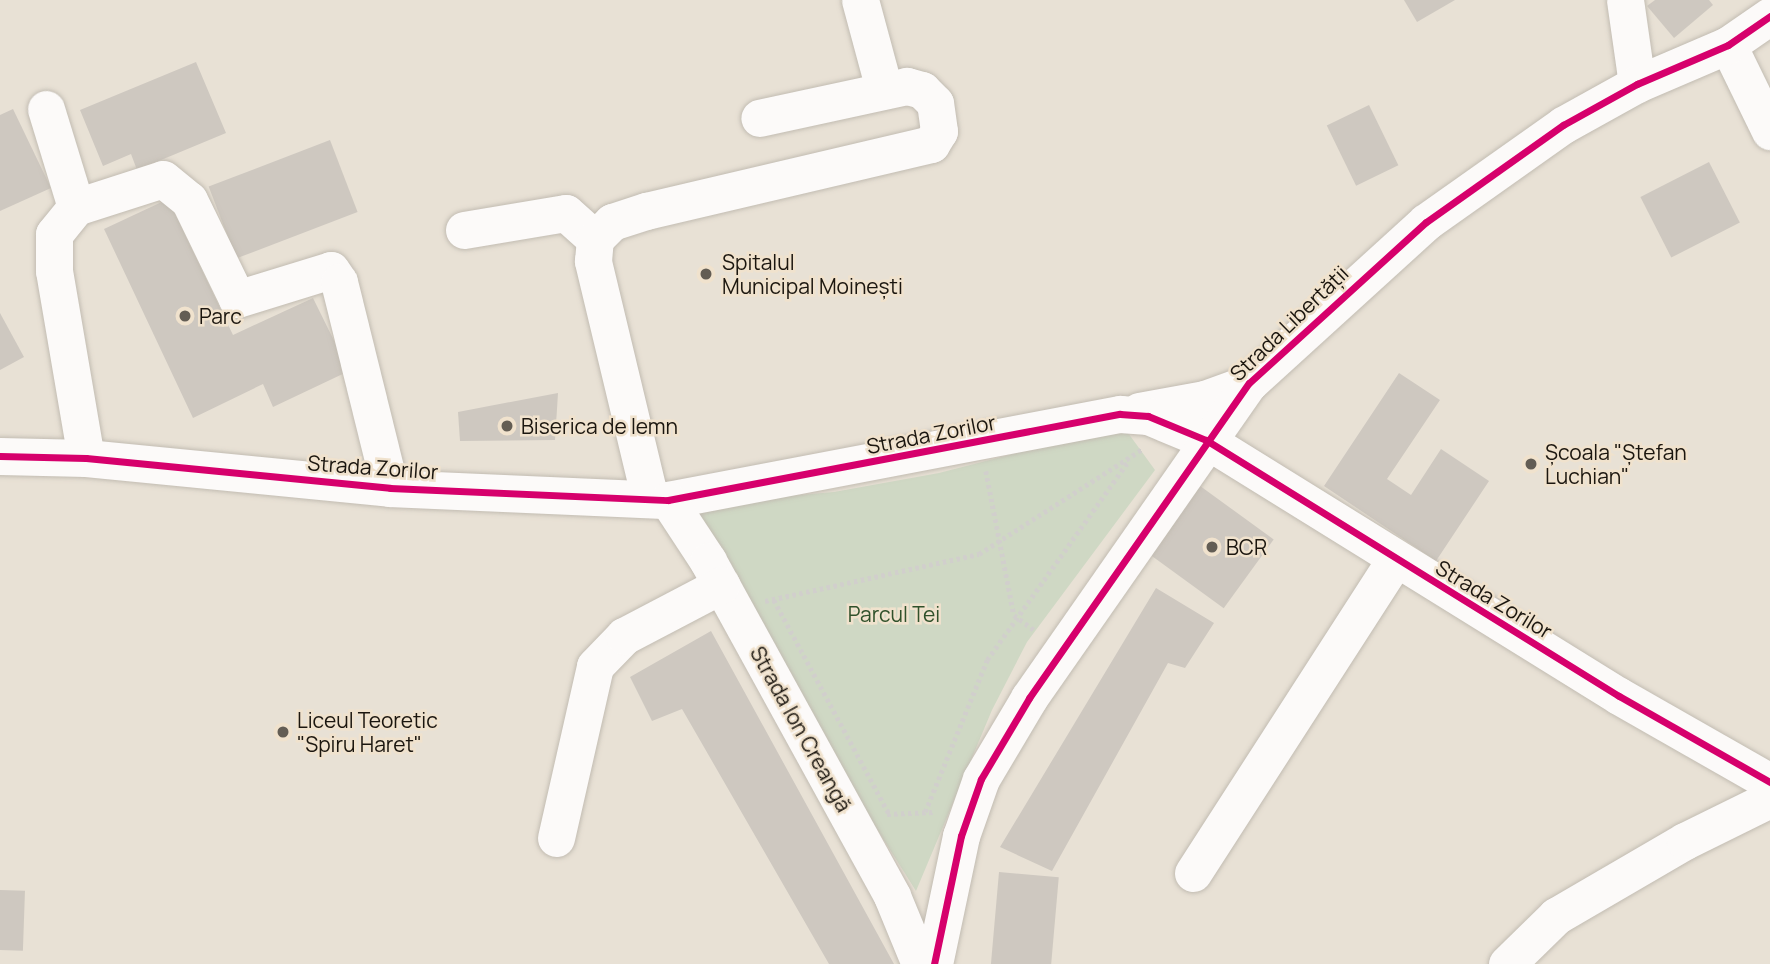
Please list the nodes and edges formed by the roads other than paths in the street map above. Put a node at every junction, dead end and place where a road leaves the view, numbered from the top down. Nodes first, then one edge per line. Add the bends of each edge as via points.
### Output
1 (860, 0) edge
2 (1625, 0) edge
3 (1770, 16) edge
4 (1728, 45) junction
5 (1636, 83) junction
6 (884, 89) junction
7 (47, 109) dead end
8 (759, 118) dead end
9 (1770, 131) edge
10 (76, 207) junction
11 (464, 230) dead end
12 (595, 239) junction
13 (1249, 383) junction
14 (1120, 414) junction
15 (1191, 433) junction
16 (0, 456) edge
17 (86, 458) junction
18 (390, 488) junction
19 (659, 500) junction
20 (1395, 560) junction
21 (728, 596) junction
22 (1770, 782) edge
23 (1770, 799) edge
24 (556, 838) dead end
25 (1193, 873) dead end
26 (951, 880) junction
27 (892, 896) junction
28 (920, 964) edge
29 (934, 964) edge
30 (1507, 964) edge

1 - 6 street
2 - 5 street
3 - 4 street, Strada Libertății
4 - 5 street, Strada Libertății
4 - 9 street
5 - 13 street, Strada Libertății via 1563,125 1426,222
6 - 8 street
6 - 12 street via 907,86 922,90 935,103 939,131 931,144 646,211 612,222
7 - 10 street
10 - 17 street via 54,234 54,271
10 - 18 street via 163,179 189,200 237,299 331,270 340,282
11 - 12 street via 566,213
12 - 19 street, Strada Ion Creangă via 593,261
13 - 14 street via 1205,399
13 - 15 street, Strada Libertății
14 - 15 street, Strada Zorilor via 1148,416
14 - 19 street, Strada Zorilor
15 - 20 street, Strada Zorilor
15 - 26 street, Strada Libertății via 1005,735 970,811
16 - 17 street, Strada Zorilor
17 - 18 street, Strada Zorilor
18 - 19 street, Strada Zorilor
19 - 21 street, Strada Ion Creangă
20 - 22 street, Strada Zorilor via 1727,761
20 - 25 street
21 - 24 street via 624,636 595,666
21 - 27 street, Strada Ion Creangă
23 - 30 street via 1685,841 1556,916
26 - 27 street via 912,902
26 - 29 street, Strada Libertății
27 - 28 street, Strada Ion Creangă

